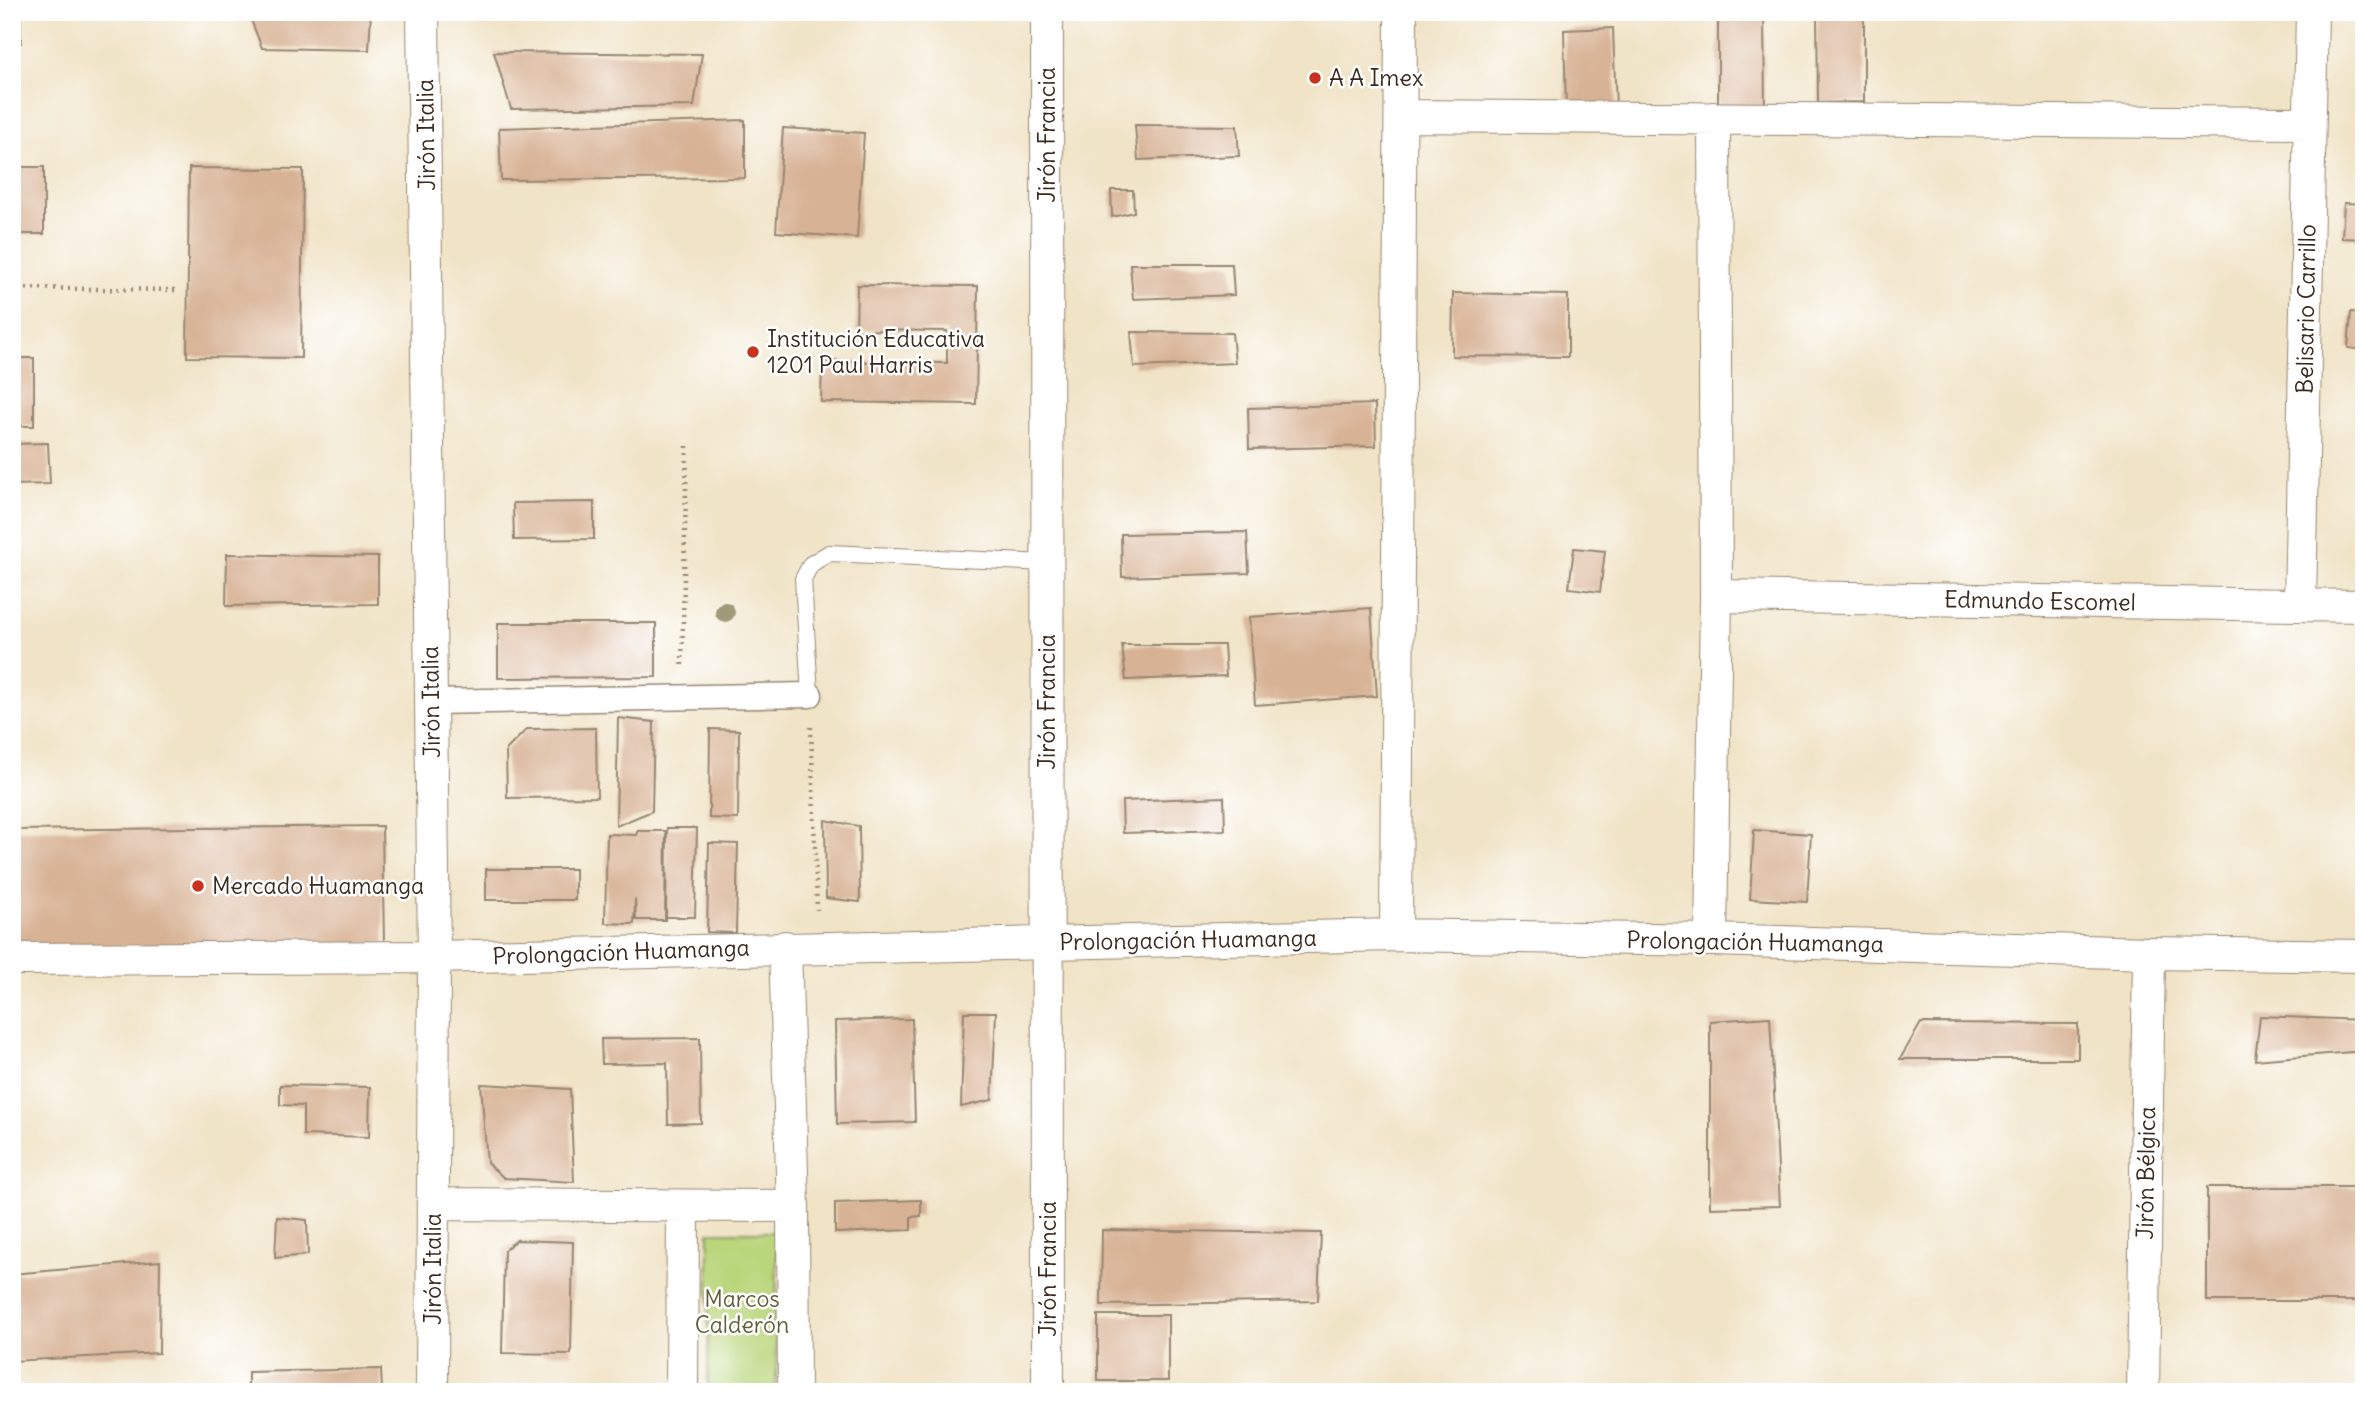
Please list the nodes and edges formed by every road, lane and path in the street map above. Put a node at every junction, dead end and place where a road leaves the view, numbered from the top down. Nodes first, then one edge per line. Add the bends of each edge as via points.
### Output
1 (424, 12) edge
2 (1047, 12) edge
3 (1401, 12) edge
4 (2312, 12) edge
5 (1401, 116) junction
6 (1714, 118) junction
7 (2309, 123) junction
8 (12, 288) edge
9 (176, 290) dead end
10 (687, 445) dead end
11 (1047, 563) junction
12 (1716, 596) junction
13 (2300, 605) junction
14 (2364, 606) edge
15 (810, 695) junction
16 (681, 697) junction
17 (430, 702) junction
18 (1396, 935) junction
19 (1712, 940) junction
20 (1047, 942) junction
21 (819, 946) junction
22 (785, 947) junction
23 (2149, 953) junction
24 (2364, 956) edge
25 (434, 957) junction
26 (12, 959) edge
27 (434, 1203) junction
28 (683, 1206) junction
29 (793, 1206) junction
30 (432, 1392) edge
31 (682, 1392) edge
32 (794, 1392) edge
33 (1048, 1392) edge
34 (2143, 1392) edge

1 - 17 street, Jirón Italia
2 - 11 street, Jirón Francia
3 - 5 street
4 - 7 street, Belisario Carrillo
5 - 6 street
5 - 18 street
6 - 7 street
6 - 12 street
7 - 13 street, Belisario Carrillo
8 - 9 path
10 - 16 path
11 - 15 lane via 829,553 811,564 803,579
11 - 20 street, Jirón Francia
12 - 13 street, Edmundo Escomel
12 - 19 street
13 - 14 street, Edmundo Escomel
15 - 16 street
15 - 21 path
16 - 17 street
17 - 25 street, Jirón Italia
18 - 19 street, Prolongación Huamanga
18 - 20 street, Prolongación Huamanga
19 - 23 street, Prolongación Huamanga
20 - 21 street, Prolongación Huamanga
20 - 33 street, Jirón Francia
21 - 22 street, Prolongación Huamanga
22 - 25 street, Prolongación Huamanga
22 - 29 street
23 - 24 street, Prolongación Huamanga
23 - 34 street, Jirón Bélgica
25 - 26 street, Prolongación Huamanga
25 - 27 street, Jirón Italia
27 - 28 street
27 - 30 street, Jirón Italia
28 - 29 street
28 - 31 street
29 - 32 street

